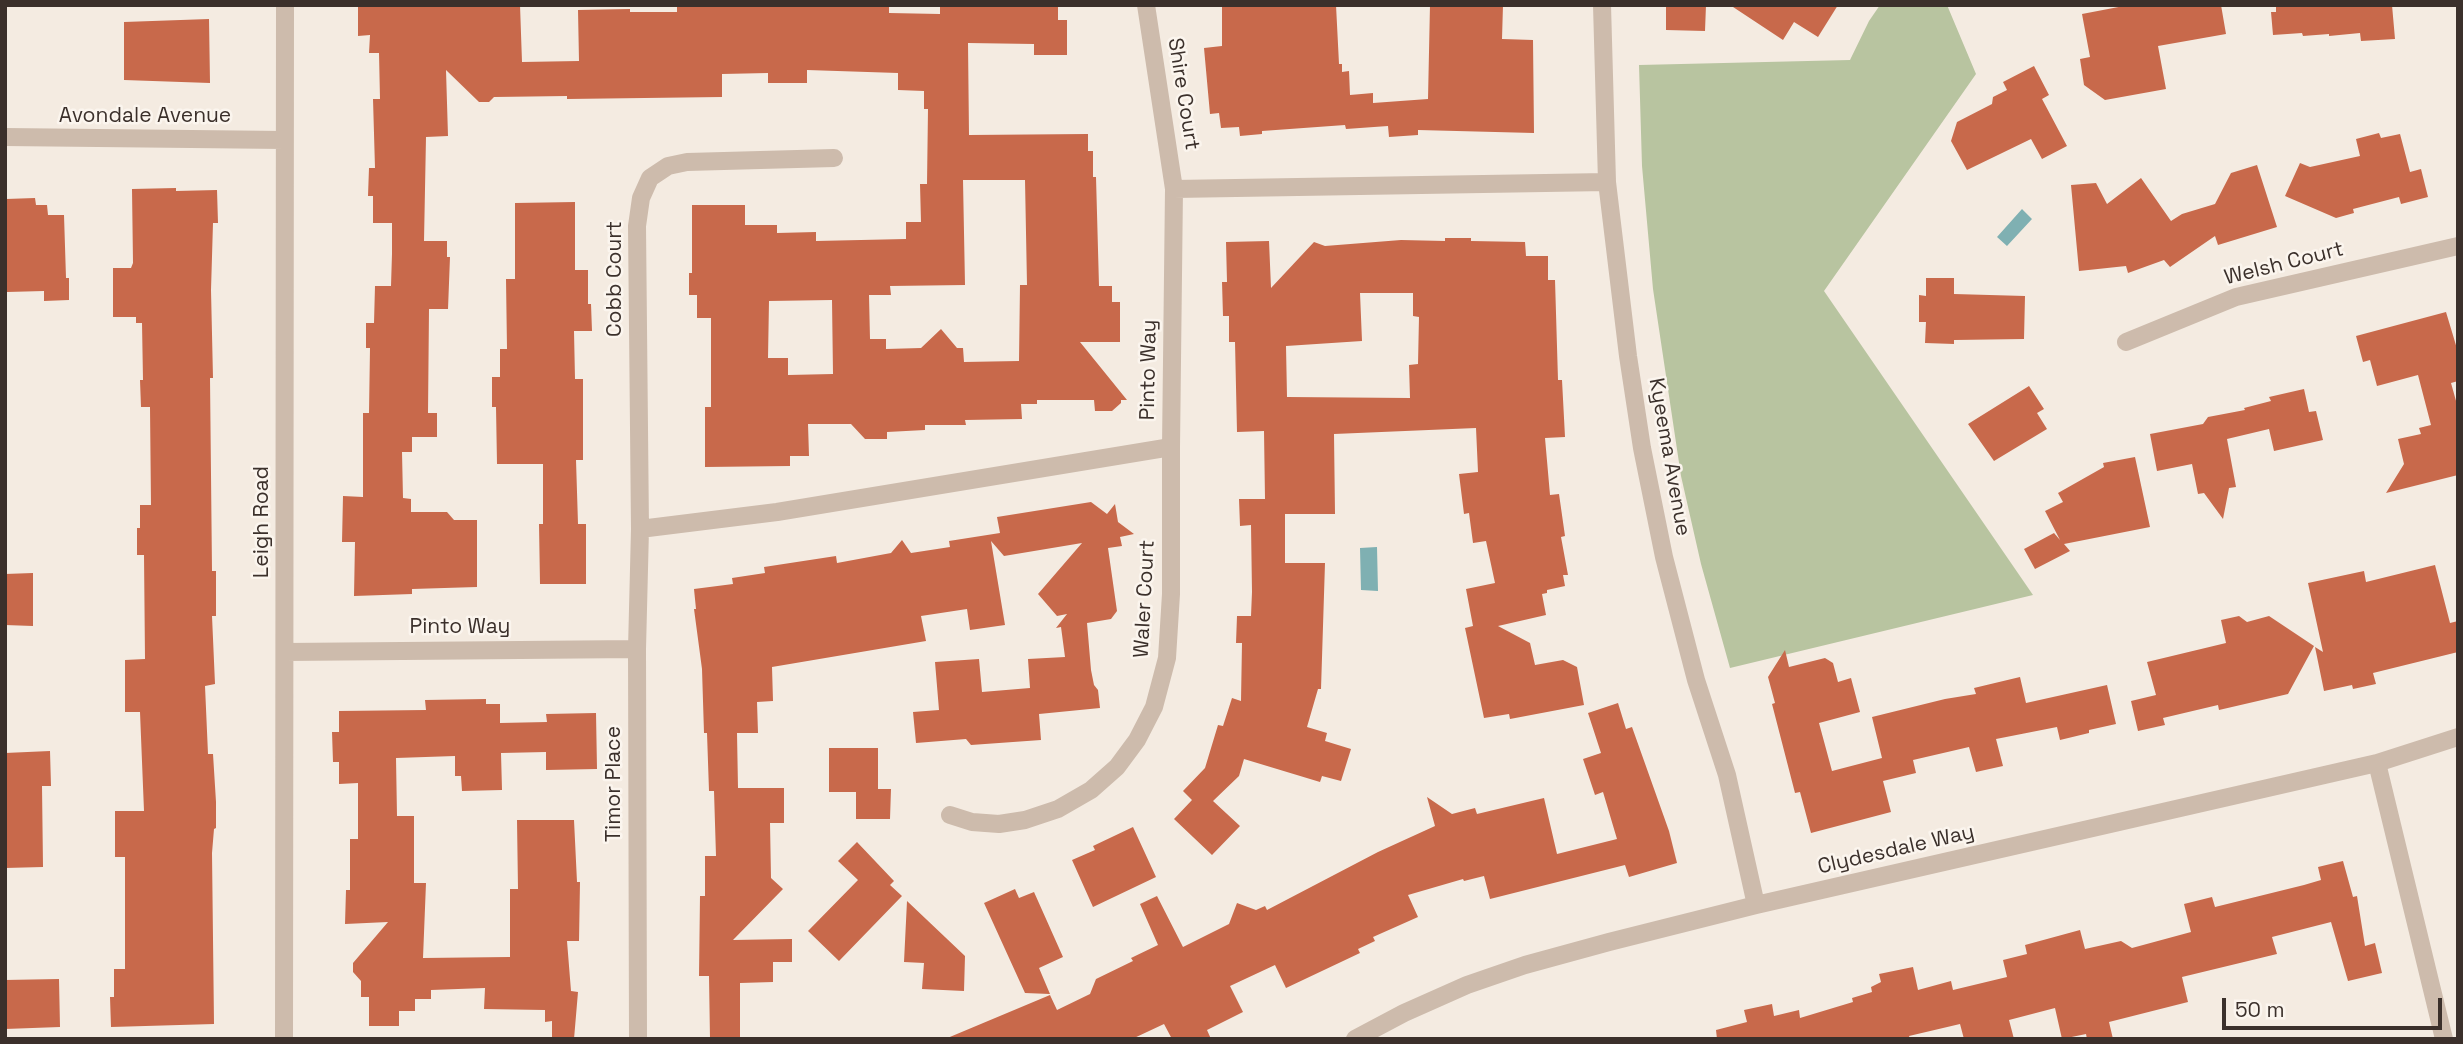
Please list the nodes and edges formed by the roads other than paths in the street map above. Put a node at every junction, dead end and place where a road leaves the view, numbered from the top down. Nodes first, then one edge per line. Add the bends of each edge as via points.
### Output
1 (285, 5) edge
2 (1146, 5) edge
3 (1602, 5) edge
4 (5, 137) edge
5 (284, 139) junction
6 (834, 158) dead end
7 (1607, 182) junction
8 (1174, 189) junction
9 (2458, 246) edge
10 (2126, 342) dead end
11 (1171, 447) junction
12 (640, 529) junction
13 (637, 649) junction
14 (285, 652) junction
15 (2458, 737) edge
16 (2377, 764) junction
17 (950, 815) dead end
18 (1756, 905) junction
19 (284, 1039) edge
20 (638, 1039) edge
21 (1355, 1039) edge
22 (2444, 1039) edge

1 - 5 street, Leigh Road
2 - 8 street, Shire Court
3 - 7 street, Kyeema Avenue
4 - 5 street, Avondale Avenue
5 - 14 street, Leigh Road
6 - 12 street, Cobb Court via 687,162 668,166 650,178 640,198 637,226
7 - 8 street
7 - 18 street, Kyeema Avenue via 1628,356 1664,557 1727,775
8 - 11 street, Pinto Way
9 - 10 street, Welsh Court via 2236,297
11 - 12 street, Pinto Way via 777,512
11 - 17 street, Waler Court via 1167,658 1154,707 1137,740 1117,767 1091,790 1058,808 999,824
12 - 13 street, Timor Place
13 - 14 street, Pinto Way
13 - 20 street, Timor Place
14 - 19 street, Leigh Road
15 - 16 street, Clydesdale Way
16 - 18 street, Clydesdale Way
16 - 22 street
18 - 21 street, Clydesdale Way via 1525,965 1467,985

